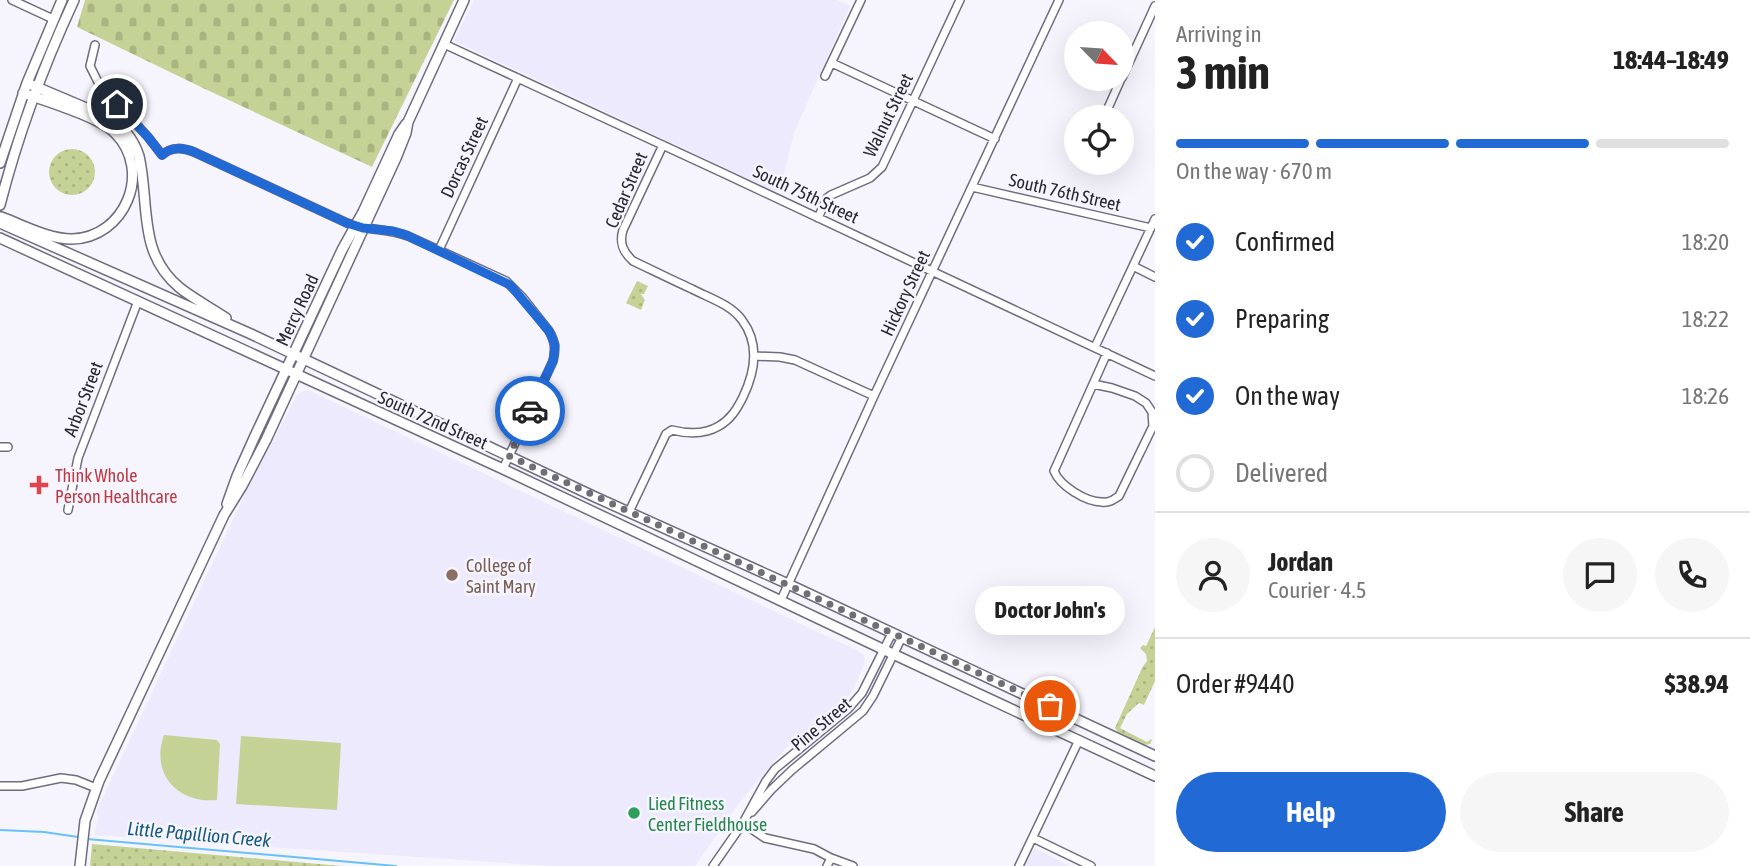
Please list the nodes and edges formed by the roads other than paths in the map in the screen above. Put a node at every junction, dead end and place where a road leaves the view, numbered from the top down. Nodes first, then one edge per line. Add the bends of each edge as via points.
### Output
1 (12, 0) edge
2 (62, 0) edge
3 (74, 0) edge
4 (464, 0) edge
5 (861, 0) edge
6 (960, 0) edge
7 (1059, 0) edge
8 (1155, 6) edge
9 (53, 19) junction
10 (444, 44) junction
11 (96, 45) dead end
12 (1134, 50) edge
13 (832, 62) junction
14 (825, 76) dead end
15 (518, 78) junction
16 (27, 83) junction
17 (35, 92) junction
18 (23, 93) junction
19 (913, 100) junction
20 (995, 139) junction
21 (663, 145) junction
22 (0, 163) edge
23 (972, 187) junction
24 (1, 202) edge
25 (0, 217) edge
26 (818, 218) junction
27 (1155, 219) edge
28 (0, 223) edge
29 (359, 227) junction
30 (1151, 228) junction
31 (0, 238) edge
32 (0, 245) edge
33 (439, 250) junction
34 (1133, 266) junction
35 (932, 271) junction
36 (1155, 277) edge
37 (96, 282) junction
38 (138, 301) junction
39 (251, 334) junction
40 (1095, 348) junction
41 (1107, 353) junction
42 (293, 354) junction
43 (754, 356) junction
44 (303, 359) junction
45 (286, 369) junction
46 (296, 374) junction
47 (1155, 376) edge
48 (1093, 384) junction
49 (874, 396) junction
50 (509, 456) junction
51 (503, 469) junction
52 (68, 510) dead end
53 (629, 512) junction
54 (224, 516) junction
55 (788, 584) junction
56 (781, 600) junction
57 (892, 633) junction
58 (902, 638) junction
59 (883, 649) junction
60 (893, 654) junction
61 (1079, 740) junction
62 (1155, 756) edge
63 (1155, 776) edge
64 (0, 786) edge
65 (96, 788) junction
66 (743, 823) junction
67 (1033, 838) junction
68 (829, 862) edge
69 (80, 865) edge
70 (713, 866) edge
71 (853, 866) edge
72 (1019, 866) edge
73 (1091, 866) edge

1 - 9 street
2 - 9 main road
3 - 17 main road
4 - 10 main road, Mercy Road
5 - 13 street
6 - 19 street, Walnut Street
7 - 20 street, Hickory Street
8 - 12 street
9 - 16 main road
10 - 15 street, South 75th Street
10 - 29 main road, Mercy Road via 398,134
11 - 29 street via 90,66 98,82 162,155 178,148 194,152
13 - 14 street
13 - 19 street
15 - 21 street, South 75th Street
15 - 33 street, Dorcas Street
16 - 17 main road
16 - 18 main road
17 - 18 main road
17 - 24 main road
17 - 25 main road via 115,133 130,157 130,195 111,223 97,233 72,239
17 - 39 main road via 105,116 126,132 139,156 149,238 162,268 184,291
18 - 22 main road
19 - 20 street
19 - 26 street, Walnut Street via 879,170 827,198
20 - 23 street, Hickory Street
21 - 26 street, South 75th Street
21 - 43 street, Cedar Street via 623,230 622,247 633,261 733,311 748,331
23 - 30 street, South 76th Street
23 - 35 street, Hickory Street
26 - 35 street, South 75th Street
27 - 30 street
28 - 39 main road, South 72nd Street
29 - 33 street via 399,232
29 - 42 main road, Mercy Road via 342,250
29 - 44 main road, Mercy Road
30 - 34 street
31 - 37 main road, South 72nd Street
32 - 37 main road
33 - 50 street via 510,285 549,331 555,345 553,361
34 - 36 street
34 - 40 street
35 - 40 street, South 75th Street
35 - 49 street, Hickory Street
37 - 38 main road, South 72nd Street
38 - 45 main road, South 72nd Street
38 - 52 street, Arbor Street via 78,458
39 - 42 main road, South 72nd Street
40 - 41 street, South 75th Street
41 - 47 street, South 75th Street
41 - 48 street
42 - 44 main road, South 72nd Street
42 - 45 main road, Mercy Road
43 - 49 street via 794,360
43 - 53 street via 747,390 725,422 705,432 672,430 666,434
44 - 46 main road, Mercy Road
44 - 50 main road, South 72nd Street
45 - 46 main road, South 72nd Street
45 - 54 main road, Mercy Road
46 - 51 main road, South 72nd Street
46 - 54 main road, Mercy Road
48 - 48 street via 1135,396 1152,412 1153,426 1119,496 1110,502 1079,494 1057,479 1054,471
49 - 55 street, Hickory Street
50 - 51 street
50 - 53 main road, South 72nd Street
51 - 56 main road, South 72nd Street
53 - 55 main road, South 72nd Street
54 - 65 main road, Mercy Road
55 - 56 street, Hickory Street
55 - 57 main road, South 72nd Street
56 - 59 main road, South 72nd Street
57 - 58 main road, South 72nd Street
57 - 59 street, Pine Street
58 - 60 street, Pine Street
58 - 62 main road, South 72nd Street
59 - 60 main road, South 72nd Street
59 - 66 street, Pine Street via 855,702 775,769
60 - 61 main road, South 72nd Street
60 - 66 street, Pine Street via 863,711 792,770
61 - 63 main road, South 72nd Street
61 - 67 street
64 - 65 street via 61,778
65 - 69 main road, Mercy Road via 87,814
66 - 68 street via 772,841 814,849
66 - 70 street, Pine Street
67 - 72 street
67 - 73 street
68 - 71 street

